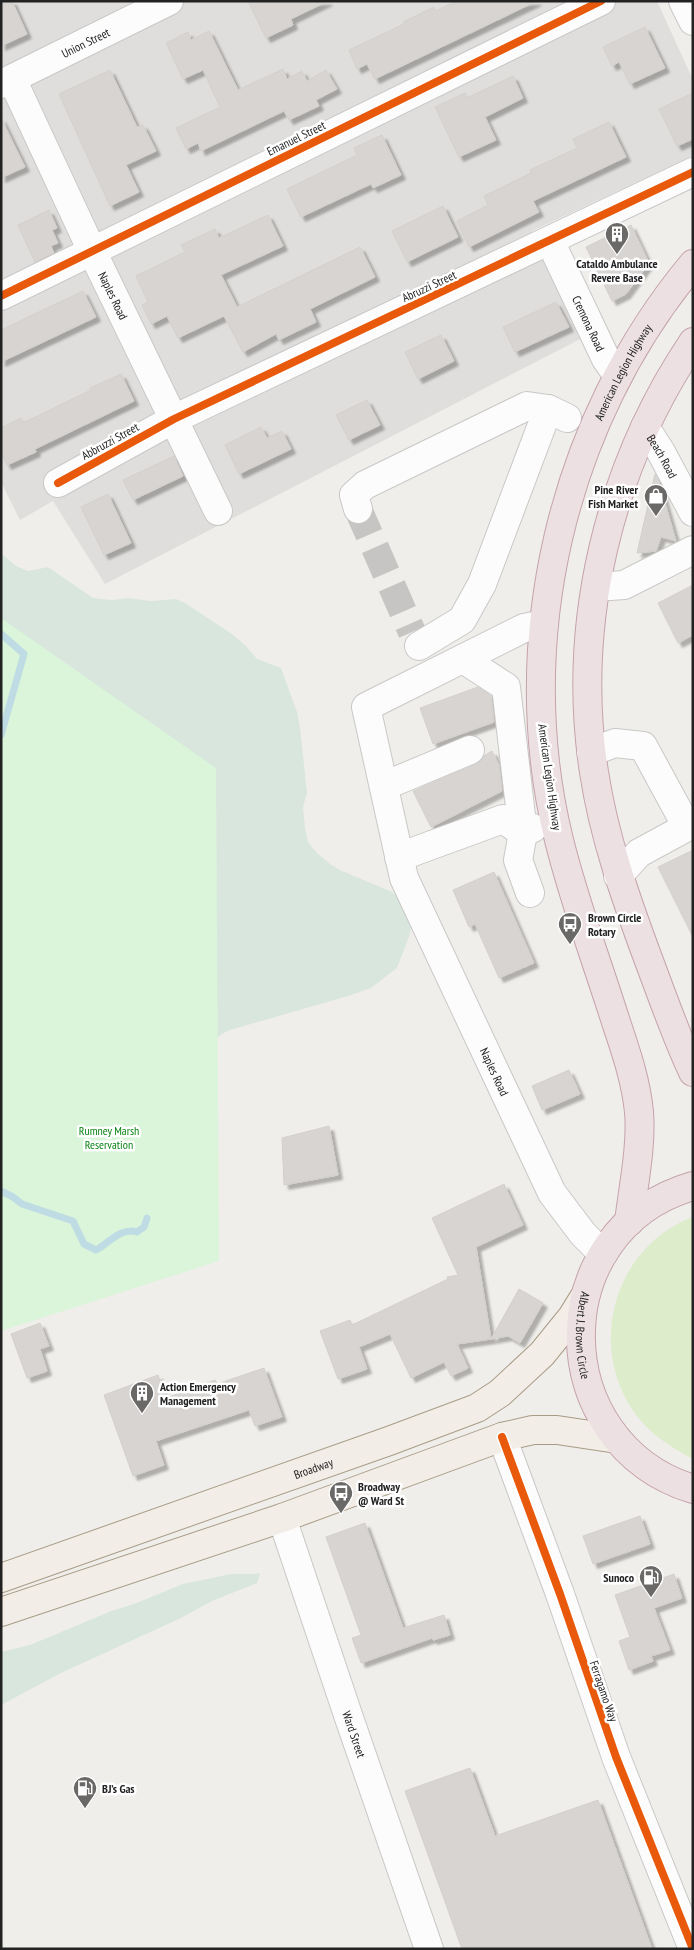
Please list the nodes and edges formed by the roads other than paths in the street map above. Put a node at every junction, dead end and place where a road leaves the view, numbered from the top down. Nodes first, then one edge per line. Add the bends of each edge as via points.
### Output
1 (169, 1) edge
2 (601, 1) edge
3 (683, 1) edge
4 (693, 21) edge
5 (7, 81) edge
6 (693, 172) edge
7 (550, 241) junction
8 (92, 251) junction
9 (693, 264) edge
10 (1, 296) edge
11 (693, 342) edge
12 (618, 376) junction
13 (174, 419) junction
14 (645, 427) junction
15 (58, 483) dead end
16 (358, 510) tunnel mouth
17 (218, 511) dead end
18 (693, 512) edge
19 (693, 550) edge
20 (596, 587) junction
21 (544, 624) junction
22 (463, 659) junction
23 (432, 674) junction
24 (470, 750) dead end
25 (591, 752) junction
26 (384, 786) junction
27 (550, 797) junction
28 (523, 833) junction
29 (690, 833) edge
30 (402, 868) junction
31 (618, 876) junction
32 (530, 893) dead end
33 (693, 1072) edge
34 (693, 1186) edge
35 (629, 1222) junction
36 (603, 1254) junction
37 (585, 1296) junction
38 (502, 1437) junction
39 (617, 1439) junction
40 (693, 1489) edge
41 (282, 1518) junction
42 (1, 1578) edge
43 (1, 1612) edge
44 (429, 1949) edge
45 (693, 1949) edge

1 - 5 street, Union Street
2 - 8 street, Emanuel Street
3 - 4 street
5 - 8 street, Naples Road
6 - 7 street, Abruzzi Street
7 - 12 street, Cremona Road via 606,359
7 - 13 street, Abruzzi Street
8 - 10 street, Emanuel Street
8 - 13 street, Naples Road
9 - 12 highway, American Legion Highway via 654,317
11 - 14 highway
12 - 21 highway, American Legion Highway via 591,434 569,497 553,562
13 - 15 street, Abbruzzi Street
13 - 17 street, Naples Road
14 - 18 street, Beach Road
14 - 20 highway via 615,505
16 - 23 street via 354,495 365,484 527,406 558,413 482,584 462,620 416,639
19 - 20 street via 624,585
20 - 25 highway via 588,668
21 - 22 street via 524,628
21 - 27 highway, American Legion Highway via 542,713
22 - 23 street
22 - 28 street via 515,689
23 - 26 street, Naples Road via 366,707
24 - 26 street
25 - 29 street via 615,742 643,746
25 - 31 highway via 602,815
26 - 30 street, Naples Road
27 - 28 street via 538,826
27 - 35 highway, American Legion Highway via 570,879 637,1094 639,1144
28 - 30 street via 503,819
28 - 32 street via 518,860
29 - 31 street via 639,853
30 - 36 street, Naples Road via 552,1193 583,1234
31 - 33 highway
34 - 35 highway, Albert J. Brown Circle via 655,1202
35 - 36 highway, Albert J. Brown Circle
36 - 37 highway, Albert J. Brown Circle
37 - 39 highway, Albert J. Brown Circle via 580,1330 582,1365 594,1404
37 - 42 main road, Broadway via 542,1354 500,1393 477,1408
38 - 39 main road via 533,1430 557,1430
38 - 41 main road
38 - 45 street, Ferragamo Way via 616,1757
39 - 40 highway, Albert J. Brown Circle via 654,1472
41 - 43 main road
41 - 44 street, Ward Street

